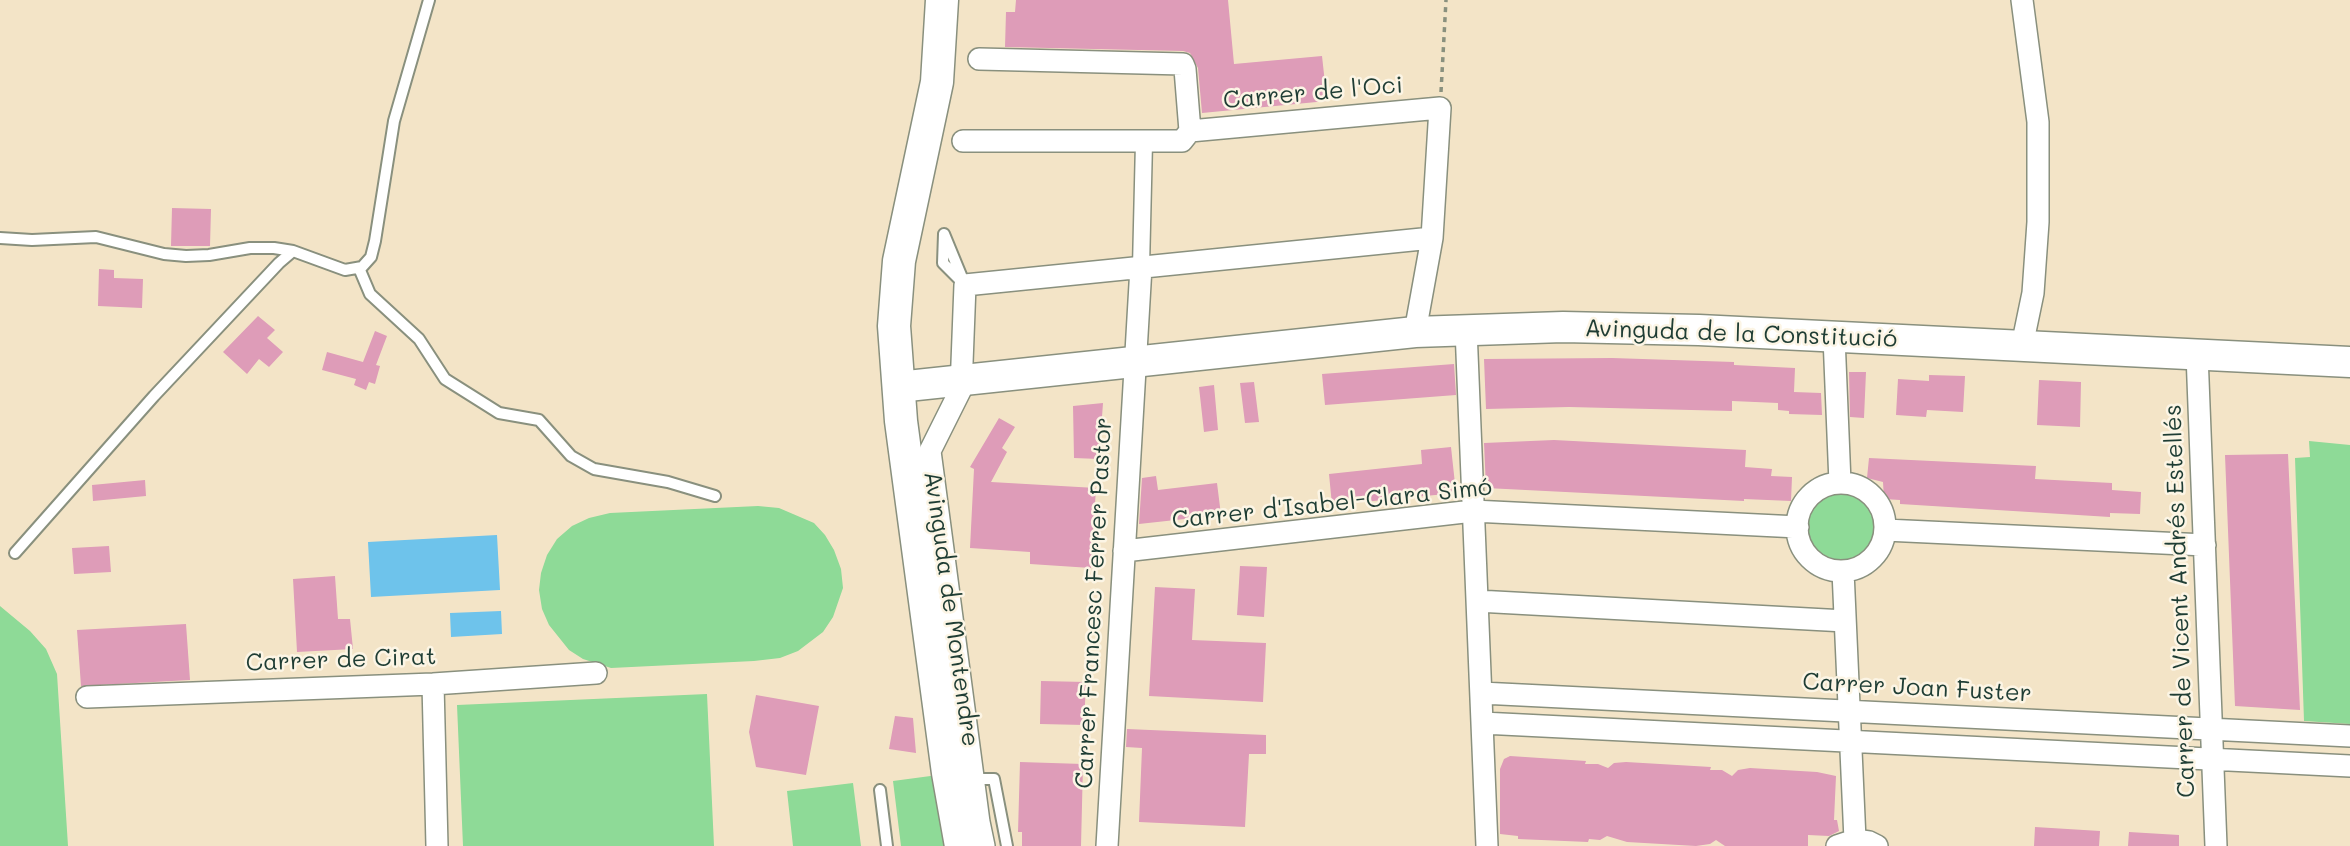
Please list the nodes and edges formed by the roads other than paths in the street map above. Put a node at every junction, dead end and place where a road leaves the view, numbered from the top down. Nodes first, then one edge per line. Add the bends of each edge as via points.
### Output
1 (429, 0) edge
2 (942, 0) edge
3 (2022, 0) edge
4 (979, 59) dead end
5 (1190, 131) junction
6 (963, 141) dead end
7 (1144, 142) junction
8 (0, 238) edge
9 (1432, 238) junction
10 (293, 251) junction
11 (1141, 267) junction
12 (359, 268) junction
13 (1466, 329) junction
14 (1415, 332) junction
15 (1834, 337) junction
16 (2022, 346) junction
17 (2197, 354) junction
18 (1134, 362) junction
19 (2350, 362) edge
20 (963, 380) junction
21 (898, 387) junction
22 (1840, 483) junction
23 (715, 496) dead end
24 (1473, 512) junction
25 (1798, 527) junction
26 (1885, 530) junction
27 (2205, 545) junction
28 (1124, 551) junction
29 (15, 553) dead end
30 (1843, 571) junction
31 (1477, 601) junction
32 (1845, 621) junction
33 (596, 673) dead end
34 (433, 684) junction
35 (1481, 693) junction
36 (87, 697) dead end
37 (1849, 711) junction
38 (1482, 723) junction
39 (2212, 729) junction
40 (2350, 736) edge
41 (1851, 741) junction
42 (2213, 759) junction
43 (2350, 766) edge
44 (973, 779) junction
45 (880, 790) dead end
46 (1846, 843) edge
47 (437, 846) edge
48 (887, 846) edge
49 (961, 846) edge
50 (985, 846) edge
51 (1007, 846) edge
52 (1107, 846) edge
53 (1487, 846) edge
54 (1877, 846) edge
55 (2216, 846) edge

1 - 12 lane via 394,121 371,257
2 - 21 main road, Avinguda de Montendre via 934,103 896,284
3 - 16 street via 2038,122 2033,293
4 - 5 street via 1182,64
5 - 7 street, Carrer de l'Oci via 1182,141
5 - 9 street, Carrer de l'Oci via 1440,108
6 - 7 street, Carrer de l'Oci
7 - 11 street
8 - 10 lane via 96,237 186,256 263,247
9 - 11 street
9 - 14 street
10 - 12 lane via 345,270
10 - 29 lane via 154,396
11 - 18 street
11 - 20 street via 965,285
12 - 23 lane via 377,302 419,339 441,375 468,394 499,413 539,420 571,456 594,469
13 - 14 main road, Avinguda de la Constitució
13 - 15 main road, Avinguda de la Constitució via 1577,327
13 - 24 street
14 - 18 main road, Avinguda de la Constitució
15 - 16 main road, Avinguda de la Constitució
15 - 22 street
16 - 17 main road, Avinguda de la Constitució
17 - 19 main road, Avinguda de la Constitució
17 - 27 street, Carrer de Vicent Andrés Estellés
18 - 20 main road, Avinguda de la Constitució
18 - 28 street, Carrer Francesc Ferrer Pastor
20 - 21 main road, Avinguda de la Constitució
20 - 44 street, Avinguda de Montendre via 930,451
21 - 49 main road, Avinguda de Montendre
22 - 25 street via 1815,492 1800,513
22 - 26 street via 1861,489 1878,502
24 - 25 street, Carrer d'Isabel-Clara Simó
24 - 28 street, Carrer d'Isabel-Clara Simó
24 - 31 street
25 - 30 street via 1811,558
26 - 27 street
26 - 30 street via 1876,554 1856,569
27 - 39 street, Carrer de Vicent Andrés Estellés
28 - 52 street, Carrer Francesc Ferrer Pastor
30 - 32 street
31 - 32 street
31 - 35 street
32 - 37 street
33 - 34 street, Carrer de Cirat
34 - 36 street, Carrer de Cirat
34 - 47 street
35 - 37 street, Carrer Joan Fuster
35 - 38 street
37 - 39 street, Carrer Joan Fuster
37 - 41 street
38 - 41 street
38 - 53 street
39 - 40 street, Carrer Joan Fuster
39 - 42 street, Carrer de Vicent Andrés Estellés
41 - 42 street
41 - 46 street
42 - 43 street
42 - 55 street, Carrer de Vicent Andrés Estellés
44 - 50 street, Avinguda de Montendre
44 - 51 lane via 994,779
45 - 48 lane
46 - 54 street

